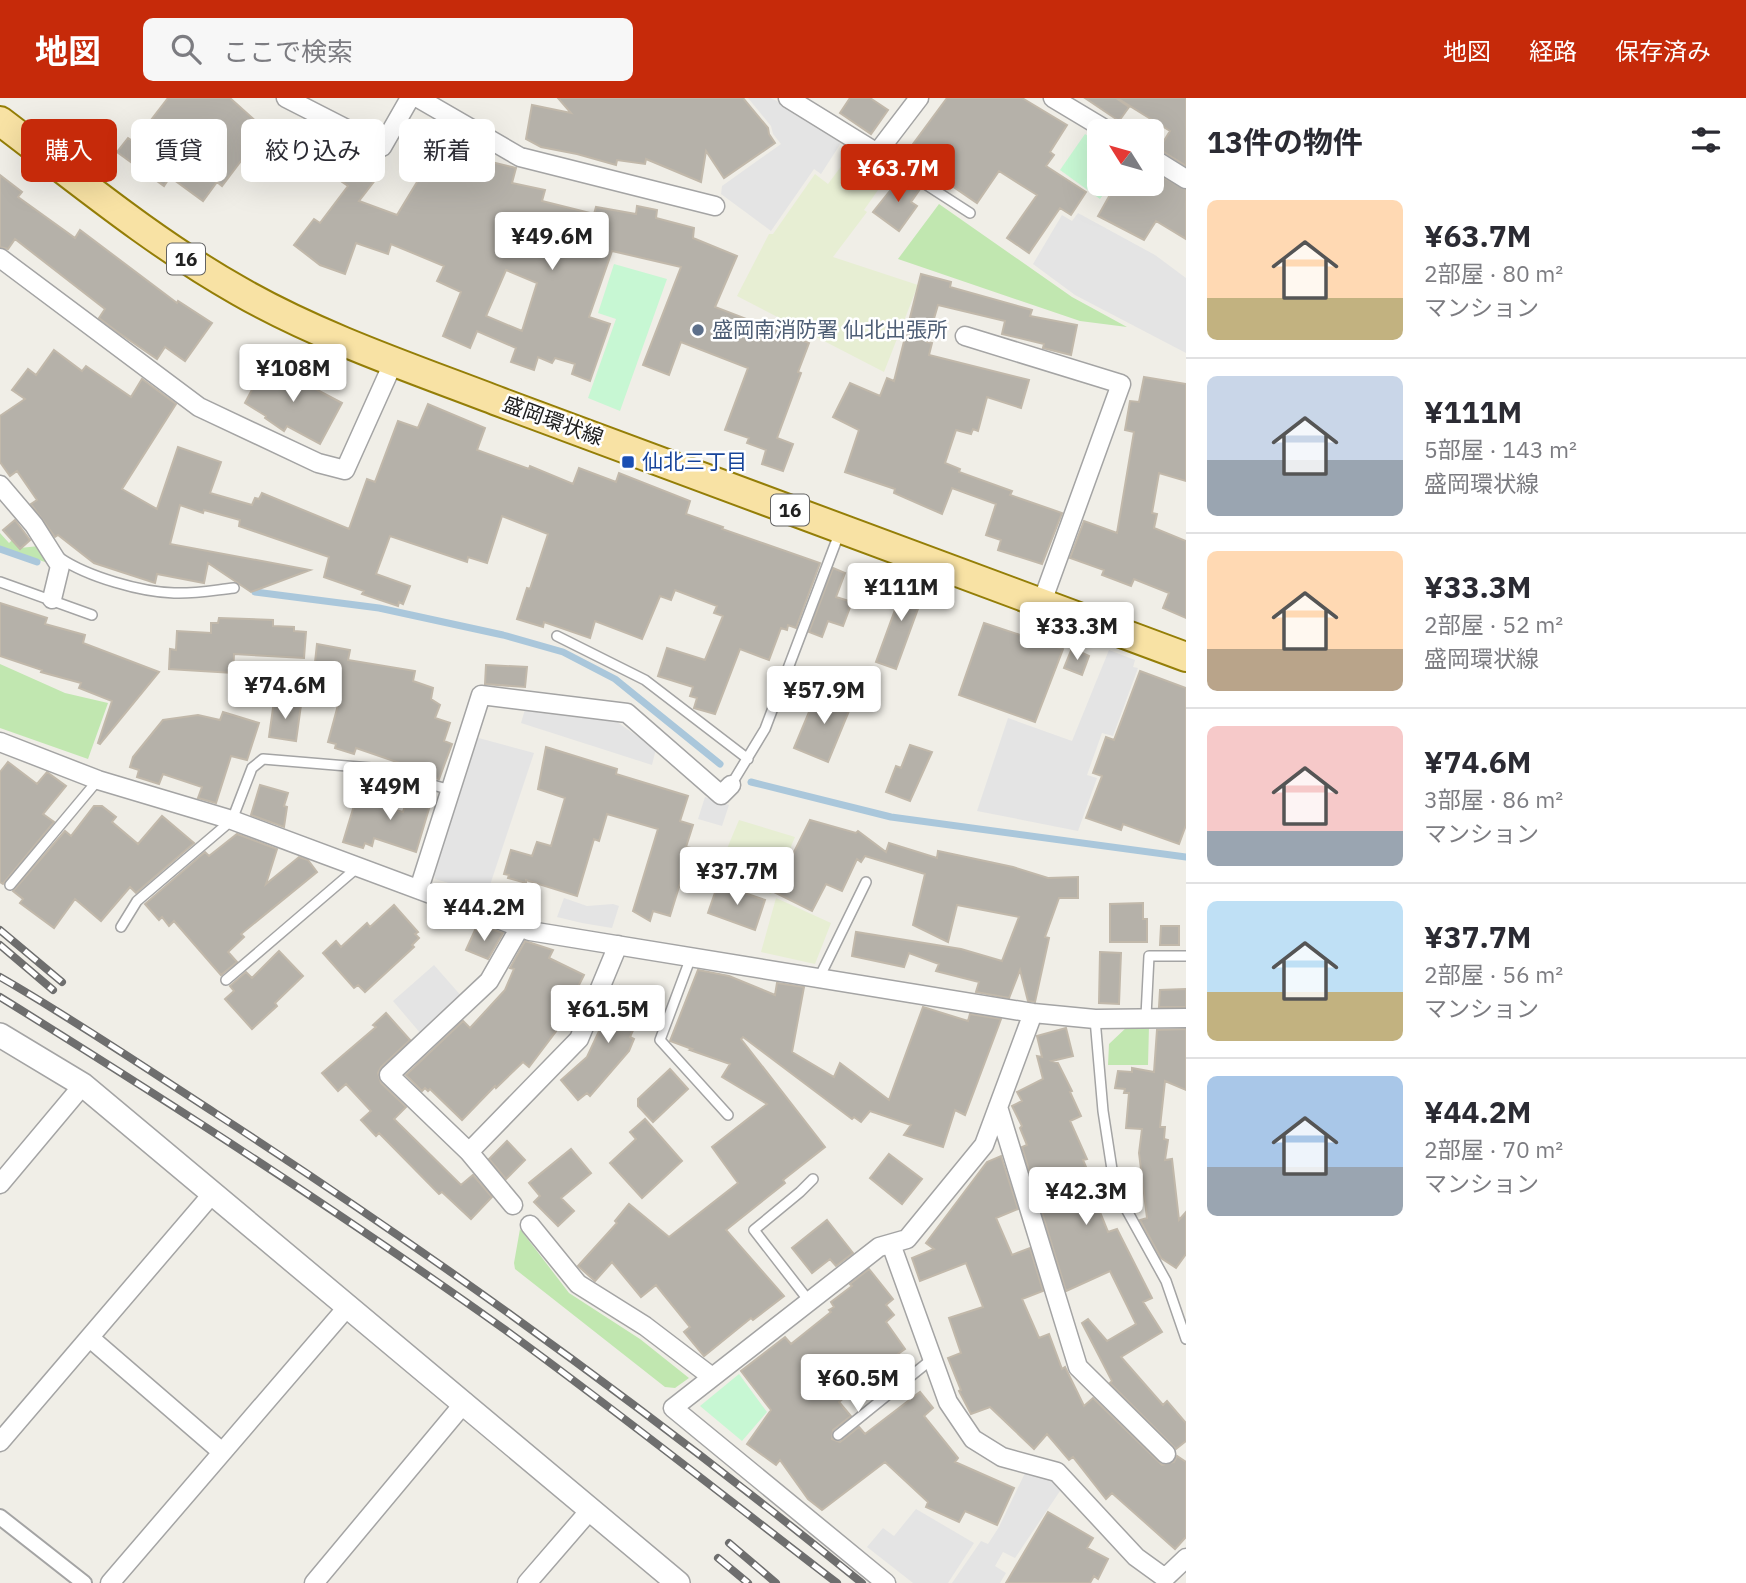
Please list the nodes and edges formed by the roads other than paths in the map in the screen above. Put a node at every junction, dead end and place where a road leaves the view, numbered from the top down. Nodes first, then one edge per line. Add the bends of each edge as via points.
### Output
1 (286, 98) edge
2 (411, 98) edge
3 (418, 98) edge
4 (788, 98) edge
5 (919, 98) edge
6 (1053, 98) edge
7 (1088, 119) edge
8 (0, 121) edge
9 (877, 153) junction
10 (1164, 165) edge
11 (1186, 179) edge
12 (715, 206) dead end
13 (970, 213) dead end
14 (0, 258) edge
15 (965, 337) dead end
16 (394, 361) junction
17 (0, 485) edge
18 (841, 529) junction
19 (53, 553) junction
20 (0, 582) edge
21 (234, 588) dead end
22 (52, 599) junction
23 (1042, 602) junction
24 (92, 615) dead end
25 (556, 636) dead end
26 (1185, 655) edge
27 (1, 744) edge
28 (748, 759) junction
29 (98, 780) junction
30 (731, 785) joint
31 (451, 790) junction
32 (232, 820) junction
33 (358, 867) junction
34 (866, 882) dead end
35 (10, 885) dead end
36 (419, 890) junction
37 (121, 927) dead end
38 (520, 928) junction
39 (618, 945) junction
40 (1186, 956) edge
41 (691, 957) junction
42 (818, 978) junction
43 (226, 981) dead end
44 (1033, 1013) junction
45 (1146, 1016) junction
46 (1095, 1018) junction
47 (1186, 1018) edge
48 (0, 1035) edge
49 (83, 1085) junction
50 (998, 1107) junction
51 (728, 1115) dead end
52 (469, 1152) junction
53 (813, 1179) dead end
54 (0, 1184) edge
55 (213, 1193) junction
56 (513, 1205) dead end
57 (530, 1225) dead end
58 (891, 1244) junction
59 (809, 1301) junction
60 (349, 1305) junction
61 (90, 1338) junction
62 (1186, 1339) edge
63 (933, 1359) junction
64 (712, 1377) junction
65 (465, 1402) junction
66 (838, 1435) dead end
67 (0, 1442) edge
68 (222, 1452) junction
69 (1166, 1454) dead end
70 (591, 1509) junction
71 (0, 1517) edge
72 (1186, 1558) edge
73 (84, 1583) edge
74 (110, 1583) edge
75 (314, 1583) edge
76 (527, 1583) edge
77 (678, 1583) edge
78 (886, 1583) edge

1 - 2 street via 382,147
3 - 12 street via 520,157
4 - 9 street
5 - 9 street
6 - 7 street
8 - 16 main road, 盛岡環状線 / 16 via 177,254 241,292
9 - 13 lane
10 - 11 street
14 - 16 street via 200,407 318,464 345,470
15 - 23 street via 1121,384
16 - 18 main road, 盛岡環状線 / 16
17 - 19 street
18 - 23 main road, 盛岡環状線 / 16
18 - 28 lane via 765,729
19 - 21 lane via 85,571 153,591
19 - 22 street via 60,566
20 - 22 lane
22 - 24 lane
23 - 26 main road, 盛岡環状線 / 16
25 - 28 lane via 645,680
27 - 29 street
28 - 30 lane
29 - 32 street
29 - 35 lane
30 - 31 street via 722,795 627,713 481,695
31 - 32 lane via 372,768 263,759 252,768
31 - 36 street
32 - 33 street
32 - 37 lane via 137,901
33 - 36 street
33 - 43 lane
34 - 42 lane
36 - 38 street
38 - 39 street
38 - 52 street via 489,981 389,1075
39 - 41 street
39 - 52 street via 579,1040
40 - 45 lane via 1149,956
41 - 42 street
41 - 51 lane via 660,1040
42 - 44 street
44 - 46 street
44 - 50 street
45 - 46 street
45 - 47 street
46 - 62 lane via 1115,1189 1166,1281
48 - 49 street
49 - 54 street
49 - 55 street
50 - 58 street via 984,1145 907,1239
50 - 69 street via 1077,1367
52 - 56 street
53 - 59 lane via 754,1230
55 - 60 street
55 - 61 street
57 - 64 street via 578,1284 645,1326
58 - 59 street via 879,1247
58 - 63 street
59 - 64 street
60 - 65 street
60 - 68 street
61 - 67 street
61 - 68 street
63 - 66 lane
63 - 72 street via 948,1402 973,1438 1002,1457 1057,1472 1136,1557 1166,1578
64 - 78 street via 673,1408
65 - 70 street
65 - 75 street
68 - 74 street
70 - 76 street
70 - 77 street
71 - 73 street

